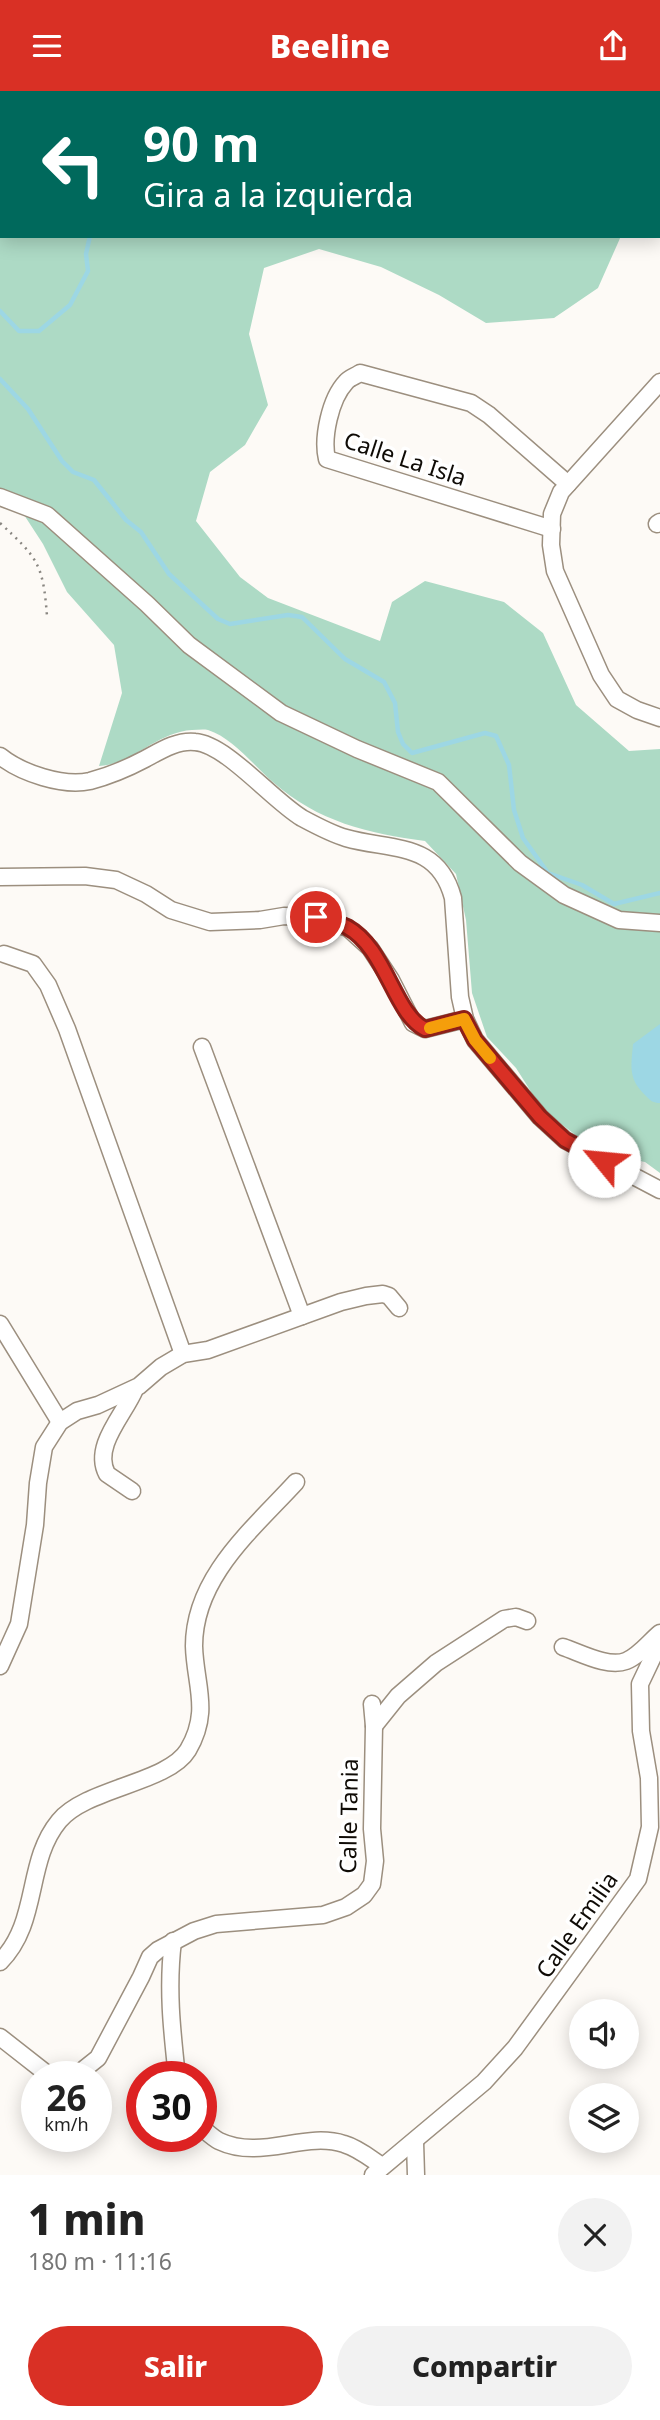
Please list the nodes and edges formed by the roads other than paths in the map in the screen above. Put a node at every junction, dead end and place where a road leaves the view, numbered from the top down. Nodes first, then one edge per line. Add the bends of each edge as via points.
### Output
1 (660, 382) edge
2 (568, 484) junction
3 (0, 497) edge
4 (552, 529) junction
5 (660, 718) edge
6 (0, 756) edge
7 (0, 877) edge
8 (660, 923) edge
9 (4, 954) dead end
10 (464, 1019) junction
11 (202, 1047) dead end
12 (660, 1190) edge
13 (399, 1308) dead end
14 (302, 1316) junction
15 (0, 1324) edge
16 (183, 1354) junction
17 (135, 1388) junction
18 (60, 1422) junction
19 (296, 1482) dead end
20 (132, 1491) dead end
21 (527, 1621) dead end
22 (660, 1633) edge
23 (660, 1642) edge
24 (563, 1647) dead end
25 (0, 1666) edge
26 (372, 1704) dead end
27 (374, 1726) junction
28 (173, 1941) junction
29 (0, 1962) edge
30 (0, 2037) edge
31 (31, 2061) edge
32 (94, 2061) edge
33 (175, 2061) edge
34 (217, 2140) edge
35 (415, 2142) junction
36 (377, 2171) edge
37 (416, 2175) edge

1 - 2 street
2 - 4 street via 552,514
2 - 4 street, Calle La Isla via 471,403 360,373 346,381 338,395 323,445 327,459
3 - 8 street via 47,515 190,645 281,713 438,782 520,863 564,895 619,920
4 - 5 street via 555,572 601,675 617,699
6 - 10 street via 33,775 88,782 168,747 193,741 213,746 302,818 344,838 416,852 435,863 449,883
7 - 10 street via 116,880 172,910 210,922 316,917 348,928 370,948 413,1023 425,1029
9 - 16 street via 33,964 48,985
10 - 12 street via 505,1076 565,1140
11 - 14 street
13 - 14 street via 383,1294
14 - 16 street via 208,1350
15 - 18 street
16 - 17 street
17 - 18 street
17 - 20 street via 103,1459 107,1474
18 - 25 street via 44,1447 19,1624
19 - 29 street via 221,1564 207,1590 194,1646 201,1711 187,1752 172,1765 76,1806 60,1821 47,1840 19,1935
21 - 27 street via 504,1619 436,1663 398,1696
22 - 24 street via 629,1660 618,1663
23 - 35 street, Calle Emilia via 640,1683 650,1827 638,1878 515,2048 484,2082
26 - 27 street, Calle Tania
27 - 28 street, Calle Tania via 375,1861 372,1884 365,1895 323,1915 216,1924
28 - 32 street, Calle Tania via 150,1957
28 - 33 street via 169,1985
30 - 31 street
34 - 36 street via 247,2148 324,2140 343,2143 363,2152
35 - 36 street, Calle Emilia
35 - 37 street

